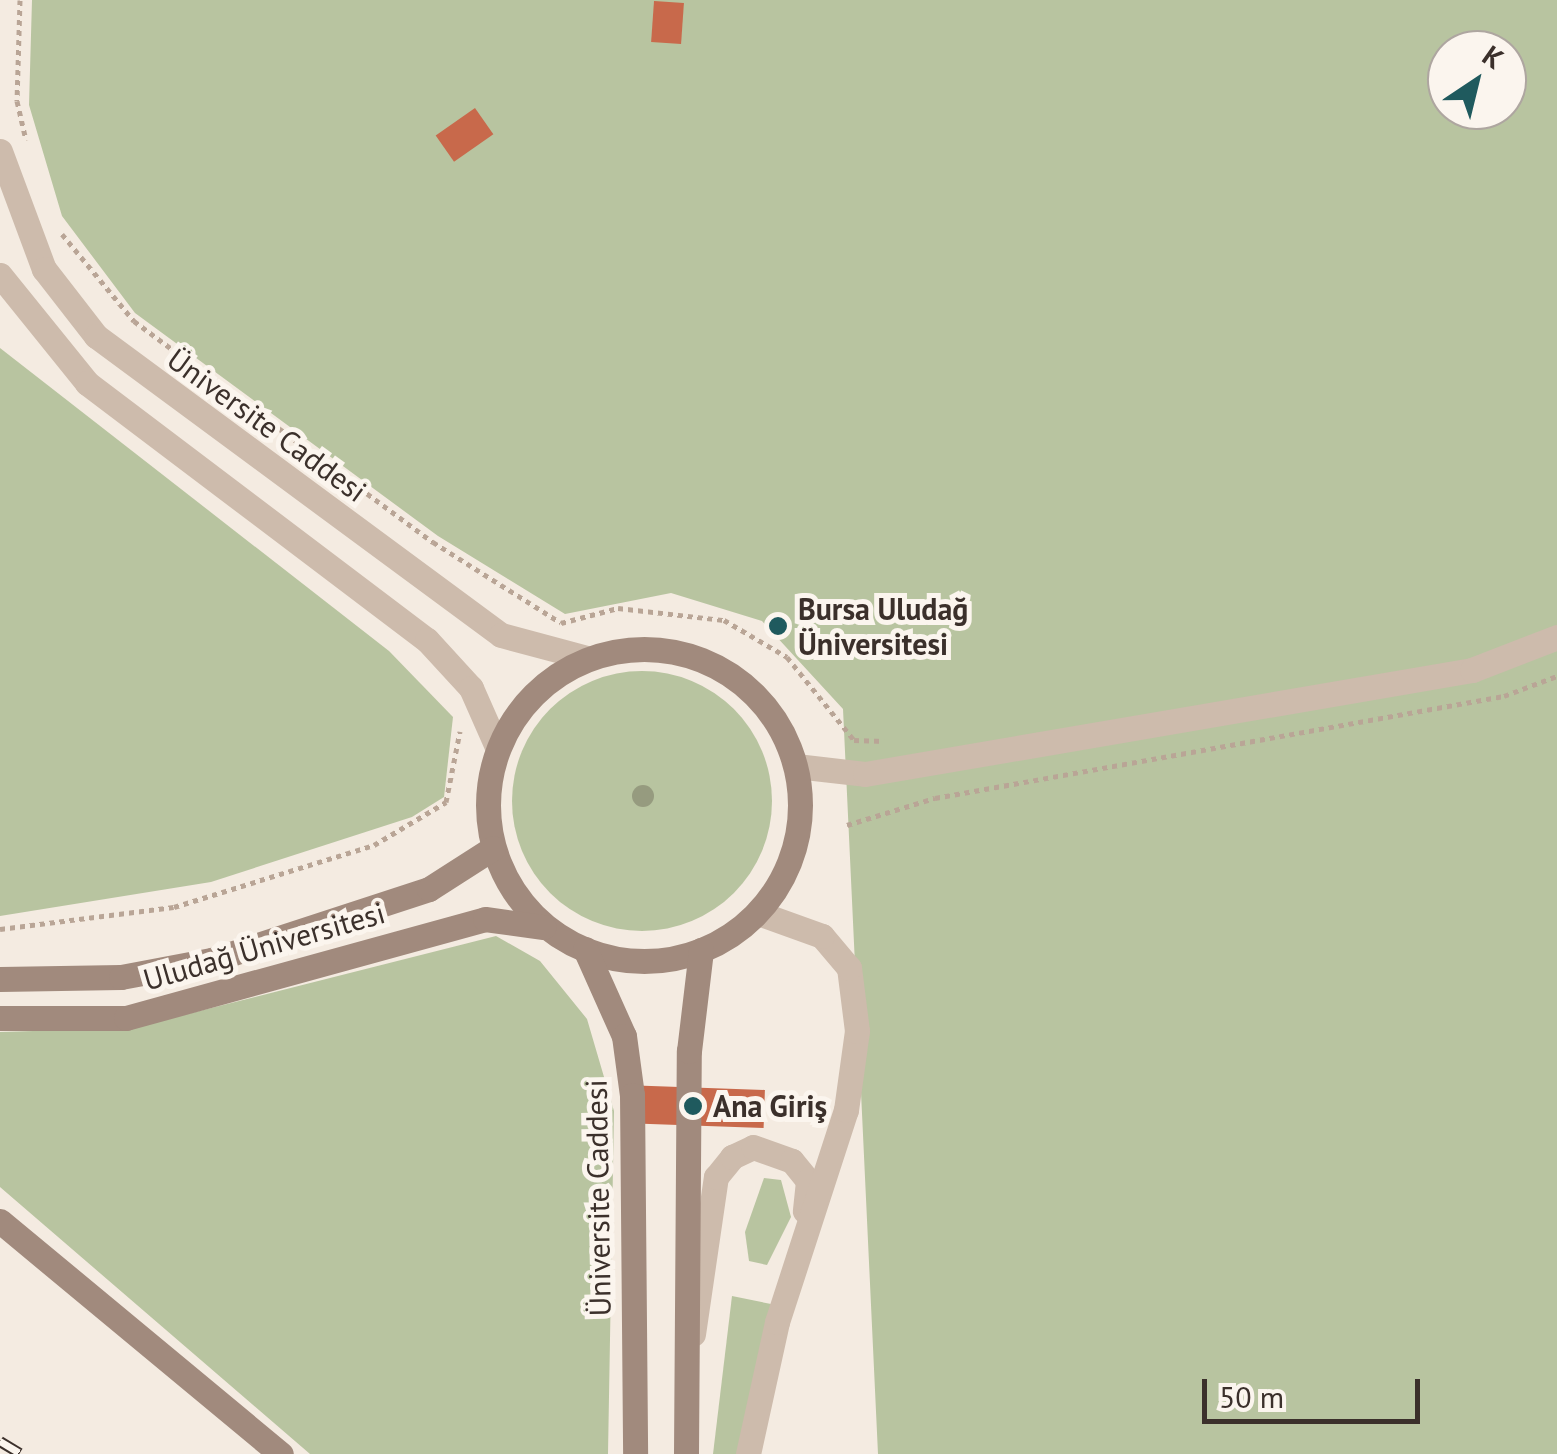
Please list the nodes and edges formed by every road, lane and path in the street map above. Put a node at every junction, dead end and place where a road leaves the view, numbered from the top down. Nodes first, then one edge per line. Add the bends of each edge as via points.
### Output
1 (20, 0) edge
2 (0, 151) edge
3 (31, 160) dead end
4 (53, 219) dead end
5 (0, 275) edge
6 (1557, 636) edge
7 (587, 658) junction
8 (1557, 676) edge
9 (455, 713) dead end
10 (888, 740) dead end
11 (498, 747) junction
12 (796, 766) junction
13 (847, 824) dead end
14 (493, 848) junction
15 (758, 913) junction
16 (542, 926) junction
17 (0, 929) edge
18 (585, 950) junction
19 (701, 950) junction
20 (0, 979) edge
21 (0, 1018) edge
22 (0, 1221) edge
23 (802, 1247) junction
24 (686, 1368) junction
25 (281, 1454) edge
26 (635, 1454) edge
27 (686, 1454) edge
28 (748, 1454) edge

1 - 3 path via 17,102
2 - 7 street, Üniversite Caddesi via 44,269 96,336 501,634
4 - 10 path via 86,272 134,321 433,542 561,623 618,608 724,620 787,657 854,740
5 - 11 street via 87,383 427,640 471,688
6 - 12 street via 1472,670 904,767
7 - 11 main road via 539,689
7 - 12 main road via 639,648 691,655 762,705
8 - 13 path via 1504,696 935,798
9 - 17 path via 455,784 446,802 374,845 174,906
11 - 14 main road via 487,797
12 - 15 main road via 796,835
14 - 16 main road
14 - 20 main road, Uludağ Üniversitesi via 428,889 212,960 121,977
15 - 19 main road
15 - 23 street via 822,936 849,968 858,1031 846,1110
16 - 18 main road
16 - 21 main road, Uludağ Üniversitesi via 485,919 126,1018
18 - 19 main road via 663,960
18 - 26 main road, Üniversite Caddesi via 624,1036 632,1096
19 - 24 main road via 689,1051
22 - 25 main road
23 - 24 street via 808,1181 792,1161 754,1147 732,1158 716,1177
23 - 28 street
24 - 27 main road

